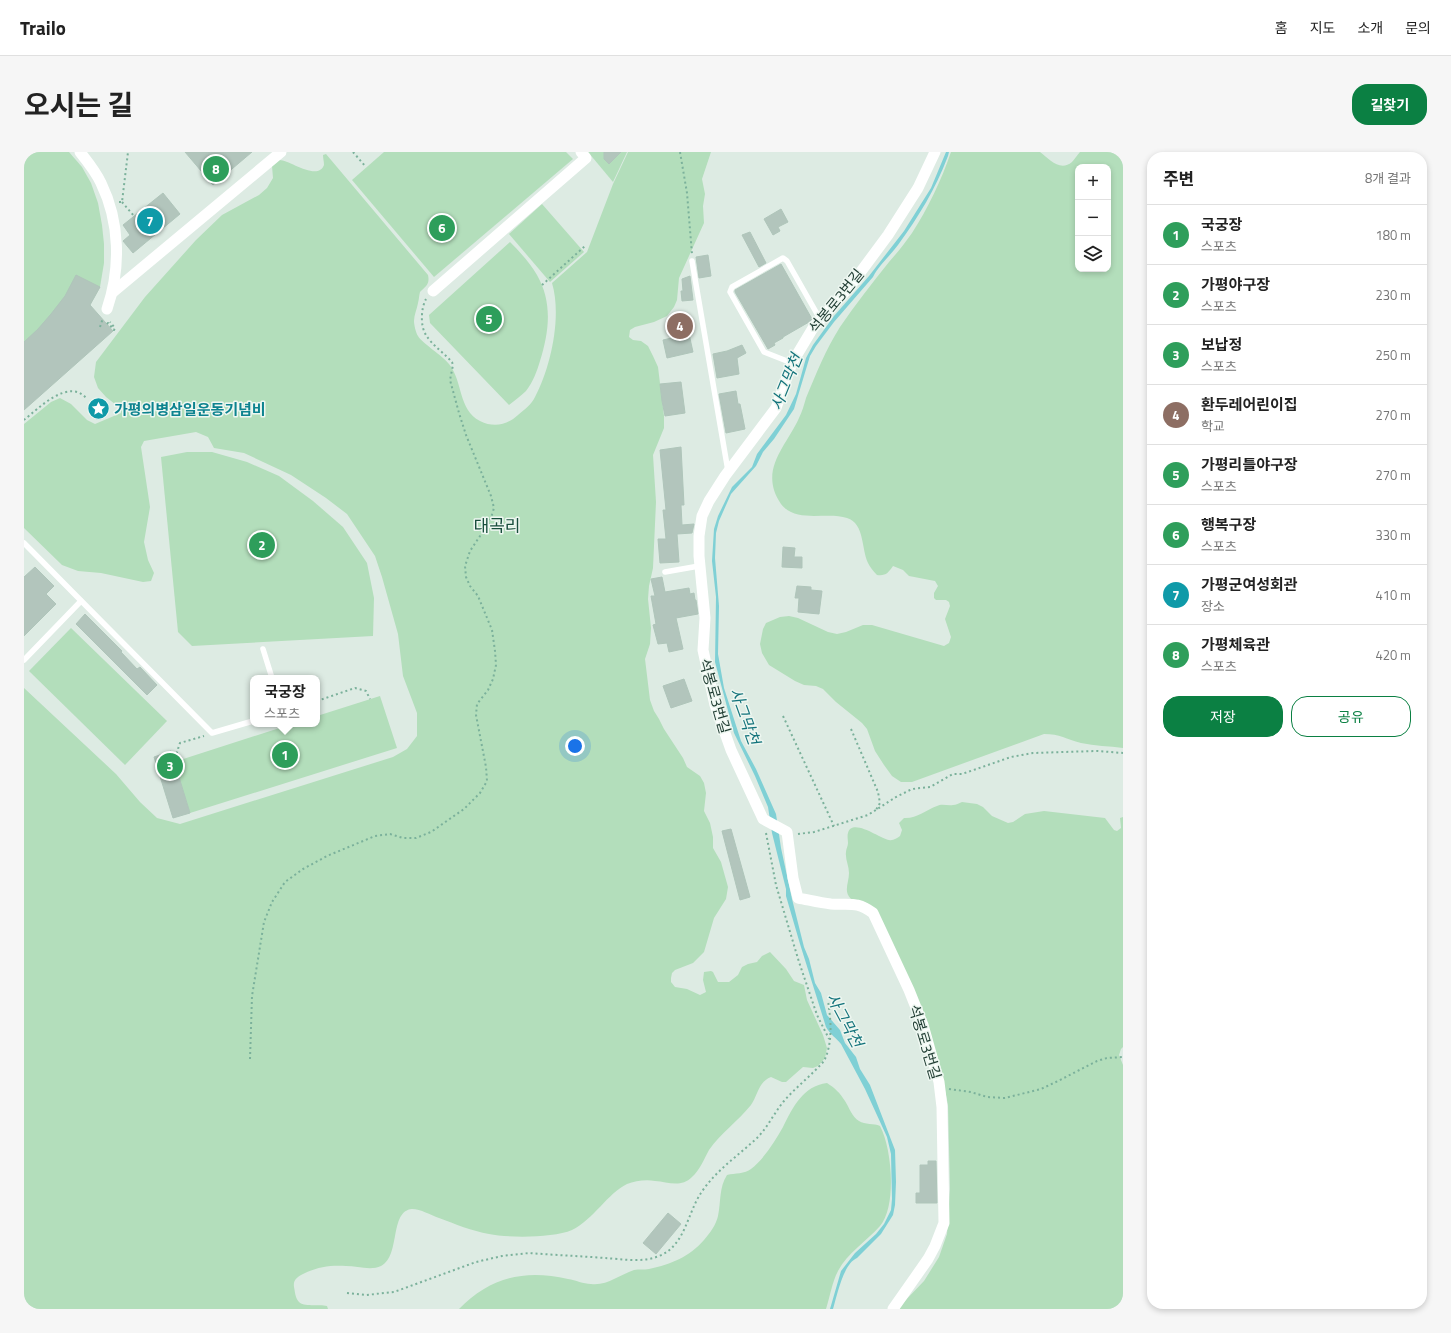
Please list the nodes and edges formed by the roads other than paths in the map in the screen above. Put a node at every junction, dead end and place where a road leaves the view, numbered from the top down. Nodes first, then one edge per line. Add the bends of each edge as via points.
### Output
1 (80, 152) edge
2 (281, 152) edge
3 (935, 152) edge
4 (583, 155) edge
5 (692, 261) road end
6 (433, 291) road end
7 (113, 292) junction
8 (107, 309) dead end
9 (820, 319) junction
10 (792, 363) junction
11 (728, 471) junction
12 (24, 543) edge
13 (699, 566) junction
14 (665, 572) dead end
15 (81, 601) junction
16 (263, 649) dead end
17 (24, 660) edge
18 (271, 675) edge
19 (250, 722) edge
20 (893, 1309) edge

1 - 7 street via 101,182 109,204 117,244
2 - 7 street
3 - 9 street, 석봉로3번길 via 918,188 888,235 851,285
4 - 6 street
5 - 11 lane
7 - 8 street
9 - 10 street, 석봉로3번길
9 - 10 lane via 783,258 732,287 730,292 764,352
10 - 11 street, 석봉로3번길 via 776,408
11 - 13 street, 석봉로3번길 via 702,516
12 - 15 lane
13 - 14 lane
13 - 20 street, 석봉로3번길 via 705,618 703,650 716,705 731,750 763,819 787,832 798,898 830,904 857,904 873,913 923,1025 940,1090 944,1138 944,1223 928,1259
15 - 17 lane
15 - 19 lane via 212,733
16 - 18 lane

